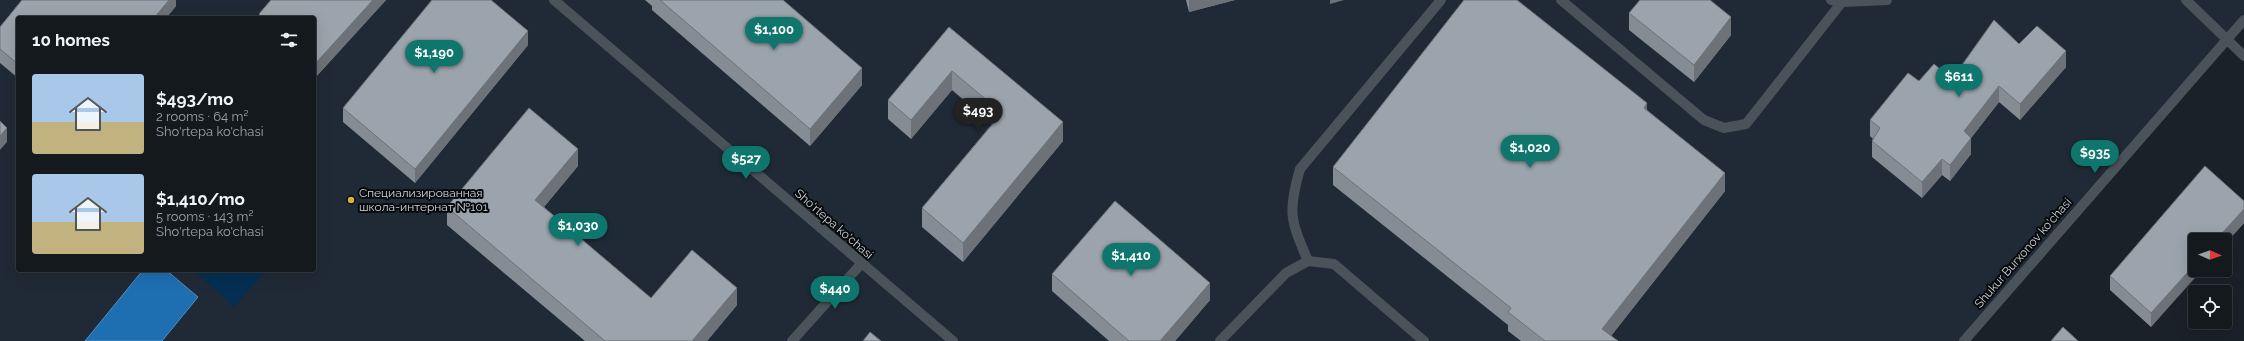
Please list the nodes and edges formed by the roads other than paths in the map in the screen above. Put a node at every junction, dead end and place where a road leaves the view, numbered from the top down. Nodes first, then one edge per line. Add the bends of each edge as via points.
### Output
1 (554, 0) edge
2 (1441, 0) edge
3 (1561, 0) edge
4 (1831, 0) edge
5 (1887, 0) edge
6 (2186, 0) edge
7 (1842, 2) junction
8 (2244, 20) edge
9 (2227, 40) junction
10 (2244, 56) edge
11 (1308, 261) junction
12 (861, 264) junction
13 (792, 341) edge
14 (953, 341) edge
15 (1220, 341) edge
16 (1424, 341) edge
17 (1964, 341) edge

1 - 12 street, Sho'rtepa ko'chasi
2 - 11 street via 1300,169 1292,195 1292,223
3 - 7 street via 1704,120 1724,128 1746,124
4 - 7 street
5 - 7 street
6 - 9 street
8 - 9 street, Shukur Burxonov ko'chasi
9 - 10 street
9 - 17 street, Shukur Burxonov ko'chasi
11 - 15 street via 1286,273
11 - 16 street via 1334,264
12 - 13 street
12 - 14 street, Sho'rtepa ko'chasi

